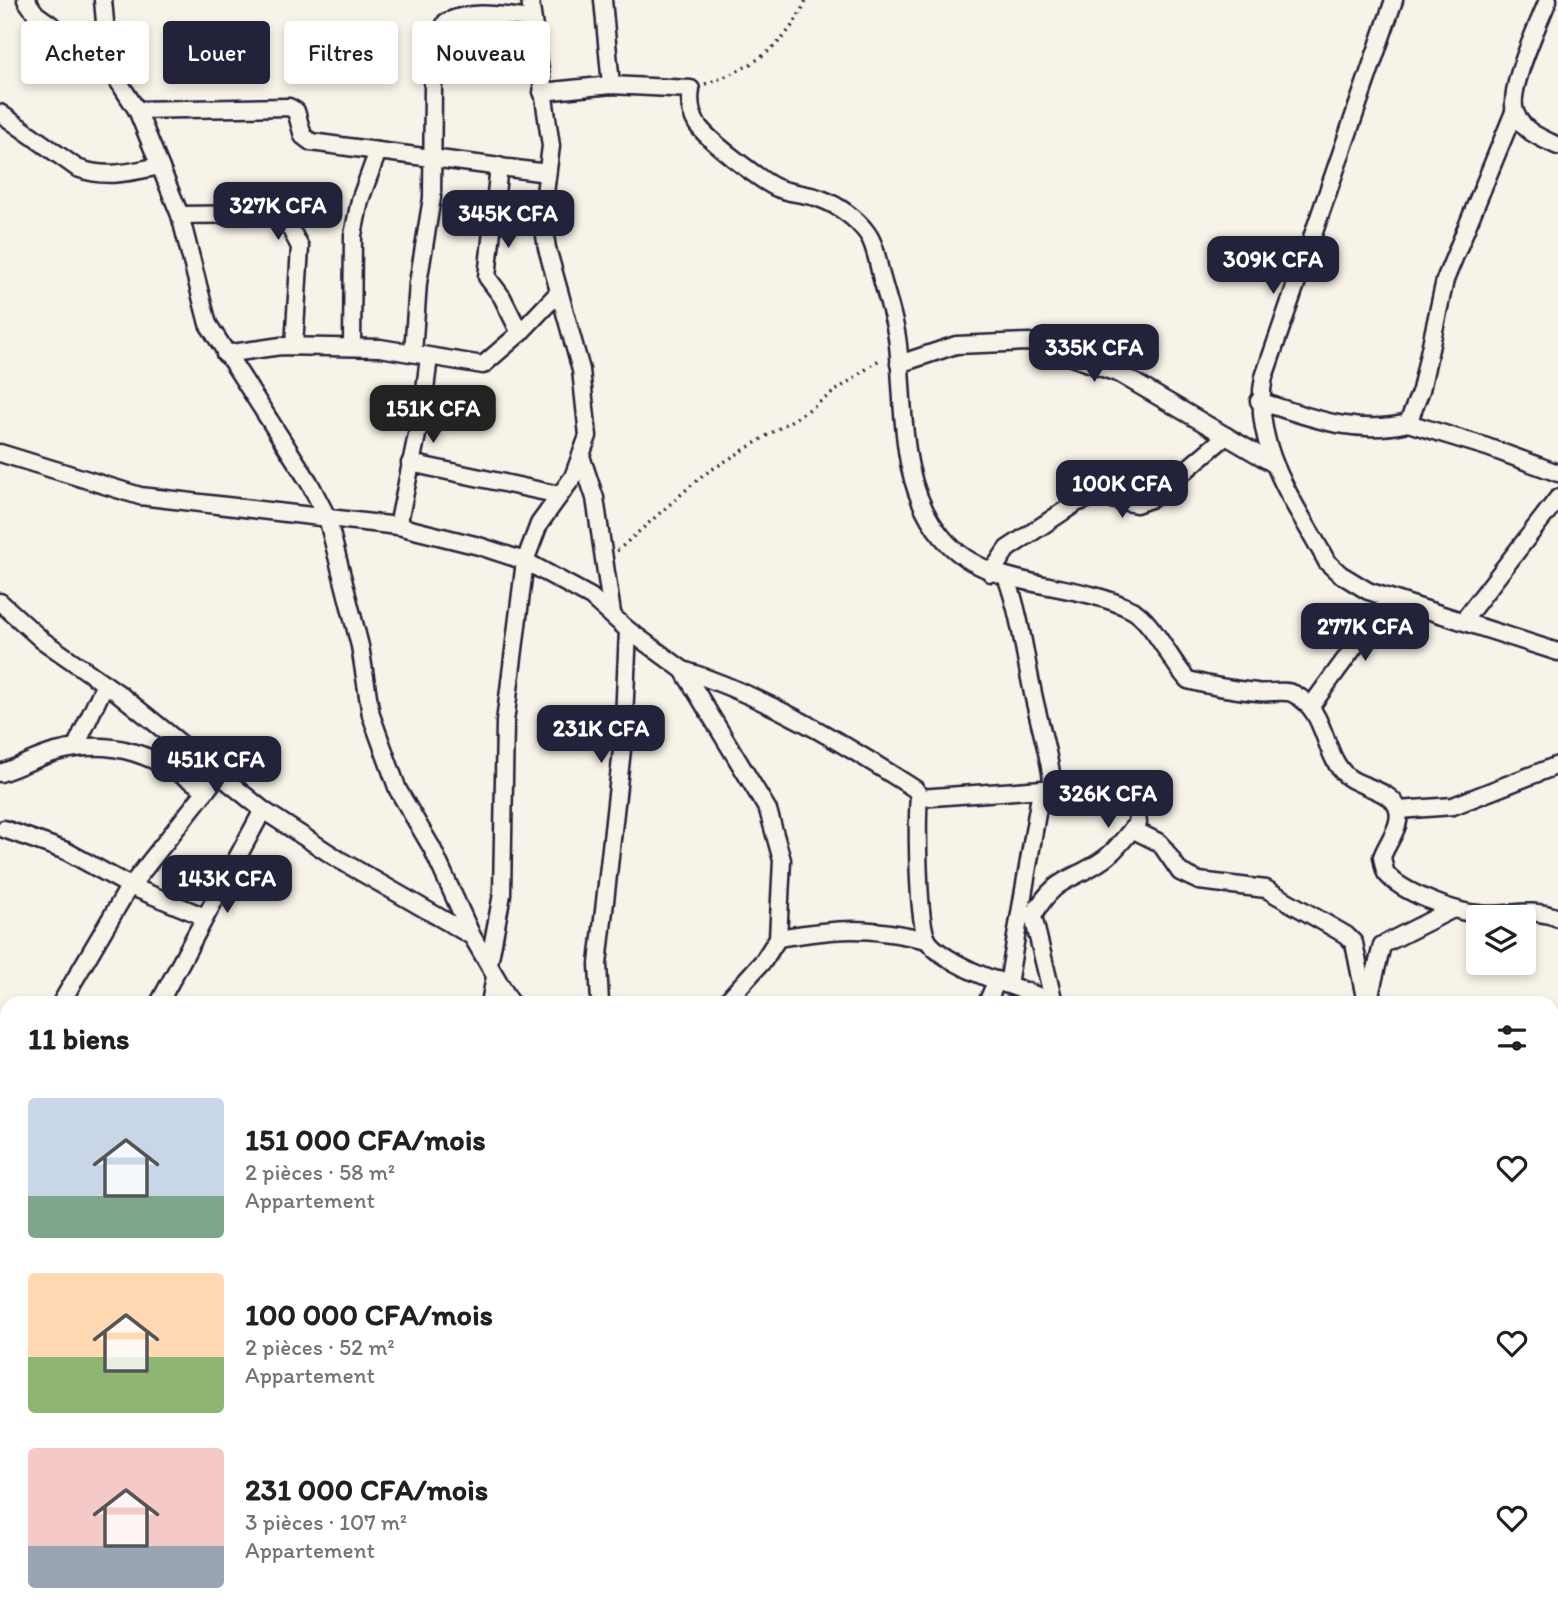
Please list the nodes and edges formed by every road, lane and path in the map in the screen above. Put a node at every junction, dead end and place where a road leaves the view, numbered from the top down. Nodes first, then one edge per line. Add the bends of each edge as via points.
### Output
1 (26, 0) edge
2 (103, 0) edge
3 (530, 0) edge
4 (603, 0) edge
5 (806, 0) edge
6 (1394, 0) edge
7 (1548, 0) edge
8 (532, 19) junction
9 (46, 21) edge
10 (105, 21) edge
11 (120, 84) edge
12 (611, 85) junction
13 (691, 89) junction
14 (542, 92) junction
15 (136, 110) junction
16 (1514, 112) junction
17 (0, 113) edge
18 (1558, 146) edge
19 (378, 151) junction
20 (433, 156) junction
21 (160, 166) junction
22 (499, 166) junction
23 (547, 173) junction
24 (180, 215) junction
25 (559, 292) junction
26 (520, 333) junction
27 (294, 346) junction
28 (352, 347) junction
29 (225, 354) junction
30 (421, 355) junction
31 (898, 355) junction
32 (1259, 401) junction
33 (1408, 423) junction
34 (1226, 436) junction
35 (0, 453) edge
36 (582, 459) junction
37 (410, 463) junction
38 (1273, 464) junction
39 (1558, 473) edge
40 (560, 495) junction
41 (1558, 498) edge
42 (327, 517) junction
43 (398, 526) junction
44 (606, 560) junction
45 (525, 561) junction
46 (991, 573) junction
47 (1007, 579) junction
48 (1390, 597) junction
49 (0, 601) edge
50 (612, 613) junction
51 (1463, 621) junction
52 (628, 630) junction
53 (1558, 652) edge
54 (683, 670) junction
55 (105, 684) junction
56 (1311, 706) junction
57 (75, 748) junction
58 (1558, 765) edge
59 (0, 773) edge
60 (219, 774) junction
61 (205, 789) junction
62 (1047, 789) junction
63 (919, 798) junction
64 (263, 810) junction
65 (1399, 810) junction
66 (4, 829) dead end
67 (1132, 829) junction
68 (130, 886) junction
69 (1453, 909) junction
70 (205, 917) junction
71 (1558, 918) edge
72 (472, 936) junction
73 (778, 938) junction
74 (927, 940) junction
75 (492, 971) junction
76 (1003, 982) junction
77 (72, 996) edge
78 (163, 996) edge
79 (491, 996) edge
80 (506, 996) edge
81 (600, 996) edge
82 (731, 996) edge
83 (992, 996) edge
84 (1037, 996) edge
85 (1052, 996) edge
86 (1365, 996) edge
87 (1369, 996) edge

1 - 9 street
2 - 10 street
3 - 8 street
4 - 12 street
5 - 13 path via 797,23 765,57
6 - 32 street
7 - 16 street via 1515,88
8 - 14 street
8 - 20 street via 475,13 446,22 439,38 433,84
11 - 15 street
12 - 13 street
12 - 14 street
13 - 31 street via 691,113 698,127 744,166 777,188 821,198 848,214 869,235
14 - 23 street via 551,146
15 - 19 street via 289,107 296,111 303,136 311,142
15 - 21 street
16 - 18 street via 1530,132
16 - 33 street via 1446,280 1421,390
17 - 21 street via 90,173 109,176
19 - 20 street
19 - 28 street via 353,235
20 - 22 street
20 - 30 street via 432,198 418,283
21 - 24 street
22 - 23 street
22 - 26 street via 487,277
23 - 25 street via 542,216
24 - 27 street via 271,214 285,218 300,247
24 - 29 street via 208,324
25 - 26 street
25 - 36 street via 581,370 588,436
26 - 30 street via 483,365
27 - 28 street
27 - 29 street
28 - 30 street
29 - 42 street
30 - 37 street via 423,406
31 - 34 street via 956,345 1029,342 1120,374
31 - 44 path via 704,475
31 - 46 street via 907,457 922,504 944,540
32 - 33 street via 1358,429
32 - 38 street
33 - 39 street
34 - 38 street
34 - 46 street via 1153,498 1136,503 1096,496 1076,503 1007,549
35 - 42 street via 140,496
36 - 40 street
36 - 44 street via 595,498
37 - 40 street
37 - 43 street
38 - 48 street via 1327,562 1368,591
40 - 45 street via 539,524
41 - 51 street
42 - 43 street
42 - 72 street via 357,632 371,715 398,790 432,848
43 - 45 street
44 - 50 street
45 - 50 street
45 - 75 street via 505,722 502,894
46 - 47 street
47 - 56 street via 1100,597 1135,611 1188,680 1259,693 1292,692
47 - 62 street via 1051,756
48 - 51 street
48 - 56 street
49 - 55 street via 42,640
50 - 52 street
51 - 53 street
52 - 54 street
52 - 81 street via 623,741 598,964
54 - 63 street via 716,680 805,726 915,789
54 - 73 street via 768,810 782,860
55 - 57 street
55 - 60 street
56 - 65 street via 1336,767 1394,801
57 - 59 street
57 - 61 street via 131,749
58 - 65 street via 1453,807
60 - 61 street
60 - 64 street
61 - 68 street
62 - 63 street
62 - 67 street via 1111,784 1126,791 1136,804 1138,822
62 - 76 street
63 - 74 street via 920,891
64 - 70 street
64 - 72 street
65 - 69 street via 1398,825 1381,857 1386,873
66 - 68 street via 66,851
67 - 85 street via 1105,858 1052,886 1033,916
67 - 86 street via 1160,843 1180,872 1199,881 1266,889 1346,935 1354,943
68 - 70 street
68 - 77 street
69 - 71 street via 1497,915 1531,911
69 - 87 street via 1382,945
70 - 78 street
72 - 75 street
73 - 74 street via 848,928
73 - 82 street
74 - 76 street via 968,969
75 - 79 street
75 - 80 street
76 - 83 street
76 - 84 street

